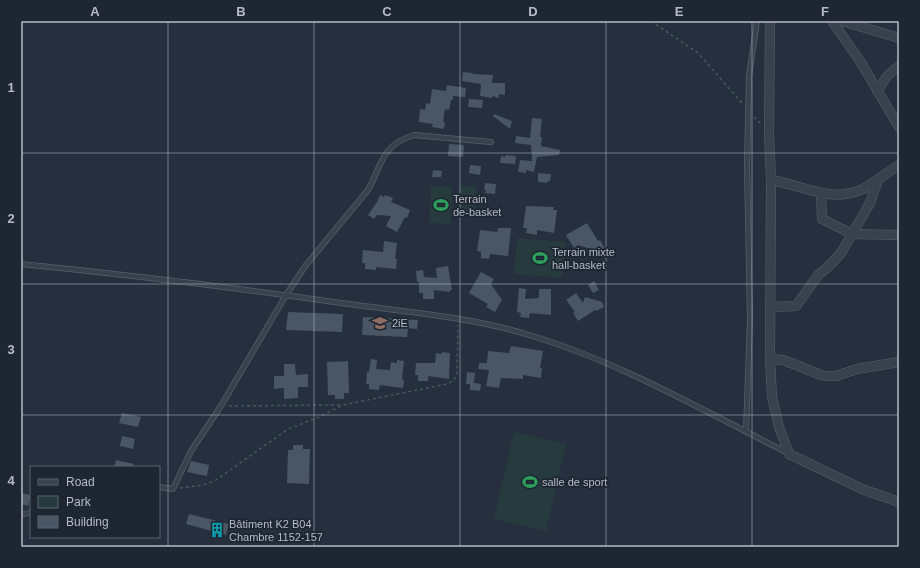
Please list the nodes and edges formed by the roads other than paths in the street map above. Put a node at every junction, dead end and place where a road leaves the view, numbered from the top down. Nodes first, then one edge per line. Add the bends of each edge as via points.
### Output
1 (757, 21) edge
2 (770, 21) edge
3 (832, 21) edge
4 (842, 21) edge
5 (899, 38) edge
6 (899, 66) edge
7 (877, 91) junction
8 (899, 127) edge
9 (490, 142) dead end
10 (899, 165) edge
11 (771, 180) junction
12 (878, 180) junction
13 (821, 193) junction
14 (852, 234) junction
15 (899, 235) edge
16 (21, 264) edge
17 (286, 295) junction
18 (770, 307) junction
19 (770, 359) junction
20 (899, 362) edge
21 (746, 432) junction
22 (789, 454) junction
23 (160, 487) edge
24 (899, 502) edge

1 - 21 lane via 749,76 750,319
2 - 11 street
3 - 7 street
4 - 5 street
6 - 7 street via 888,75
7 - 8 street
9 - 17 lane via 414,135 402,138 389,149 380,162 368,190 306,265
10 - 12 street
11 - 13 street via 788,182
11 - 18 street
12 - 13 street via 845,195
12 - 14 street via 870,203
13 - 14 street via 822,219
14 - 15 street
14 - 18 street via 841,253 819,274 796,306
16 - 17 lane
17 - 21 lane via 458,318 530,335 580,353 644,381
17 - 23 lane via 221,406 191,451 173,489
18 - 19 street
19 - 20 street via 790,362 825,376 836,376 857,369
19 - 22 street via 772,396 779,427
21 - 22 lane
22 - 24 street via 862,489

